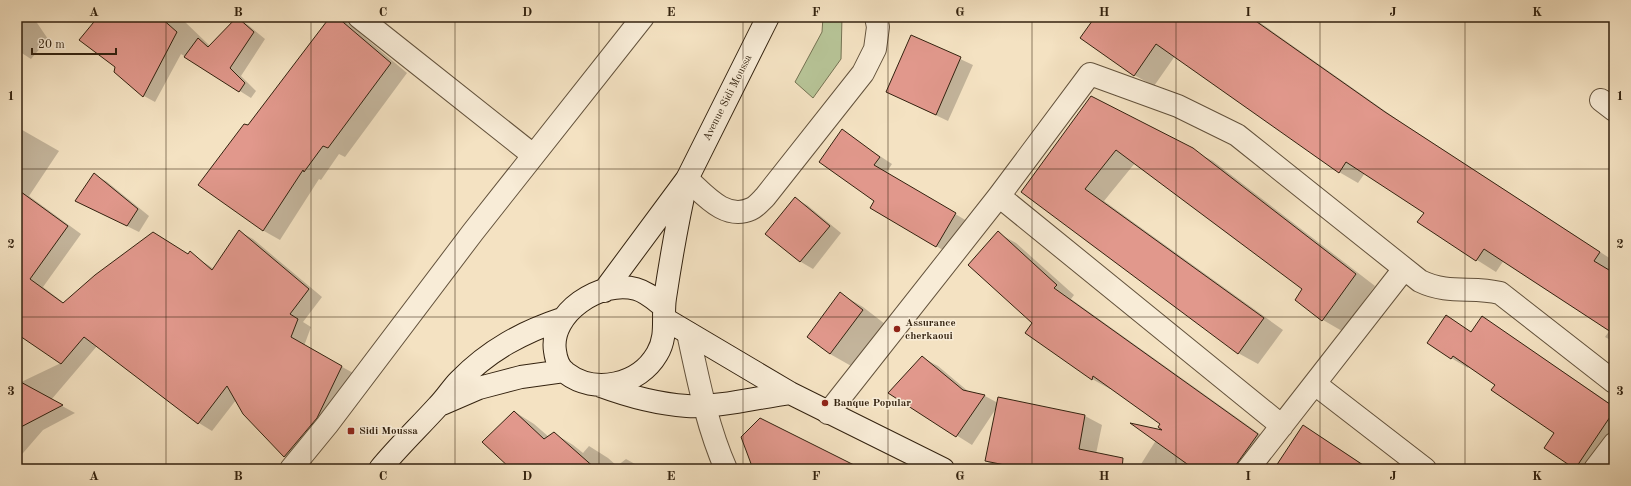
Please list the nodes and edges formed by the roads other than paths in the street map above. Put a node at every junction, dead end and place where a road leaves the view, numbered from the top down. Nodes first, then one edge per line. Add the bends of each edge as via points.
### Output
1 (359, 17) edge
2 (643, 17) edge
3 (768, 17) edge
4 (876, 17) edge
5 (533, 155) junction
6 (687, 179) junction
7 (999, 196) junction
8 (1404, 269) junction
9 (604, 291) junction
10 (665, 313) junction
11 (562, 319) junction
12 (688, 333) junction
13 (564, 372) junction
14 (1614, 382) edge
15 (1315, 384) junction
16 (597, 385) junction
17 (790, 393) junction
18 (439, 405) junction
19 (704, 406) junction
20 (828, 413) junction
21 (1282, 426) junction
22 (1614, 444) edge
23 (291, 469) edge
24 (380, 469) edge
25 (726, 469) edge
26 (943, 469) edge
27 (1248, 469) edge
28 (1425, 469) edge
29 (1595, 469) edge

1 - 5 street
2 - 5 street
3 - 6 street, Avenue Sidi Moussa
4 - 6 street via 878,27 875,49 863,73 765,197 751,209 727,211
5 - 23 street
6 - 9 street, Avenue Sidi Moussa
6 - 10 street, Avenue Sidi Moussa via 672,250
7 - 8 street via 1090,74 1178,106 1237,135
7 - 20 street
7 - 21 street
8 - 14 street via 1420,282 1434,288 1500,294
8 - 15 street
9 - 10 street via 620,287 636,289 651,296
9 - 11 street via 575,306
10 - 12 street
10 - 16 street via 664,337 658,354 646,368 632,378 615,384
11 - 13 street via 556,331 554,345 556,359
11 - 18 street via 534,329 481,360 458,381
12 - 17 street
12 - 19 street
13 - 16 street via 585,383
13 - 18 street via 521,376 479,388
15 - 21 street
15 - 28 street
16 - 19 street via 621,394 687,406
17 - 19 street
17 - 20 street
18 - 24 street
19 - 25 street
20 - 26 street
21 - 27 street
22 - 29 street

